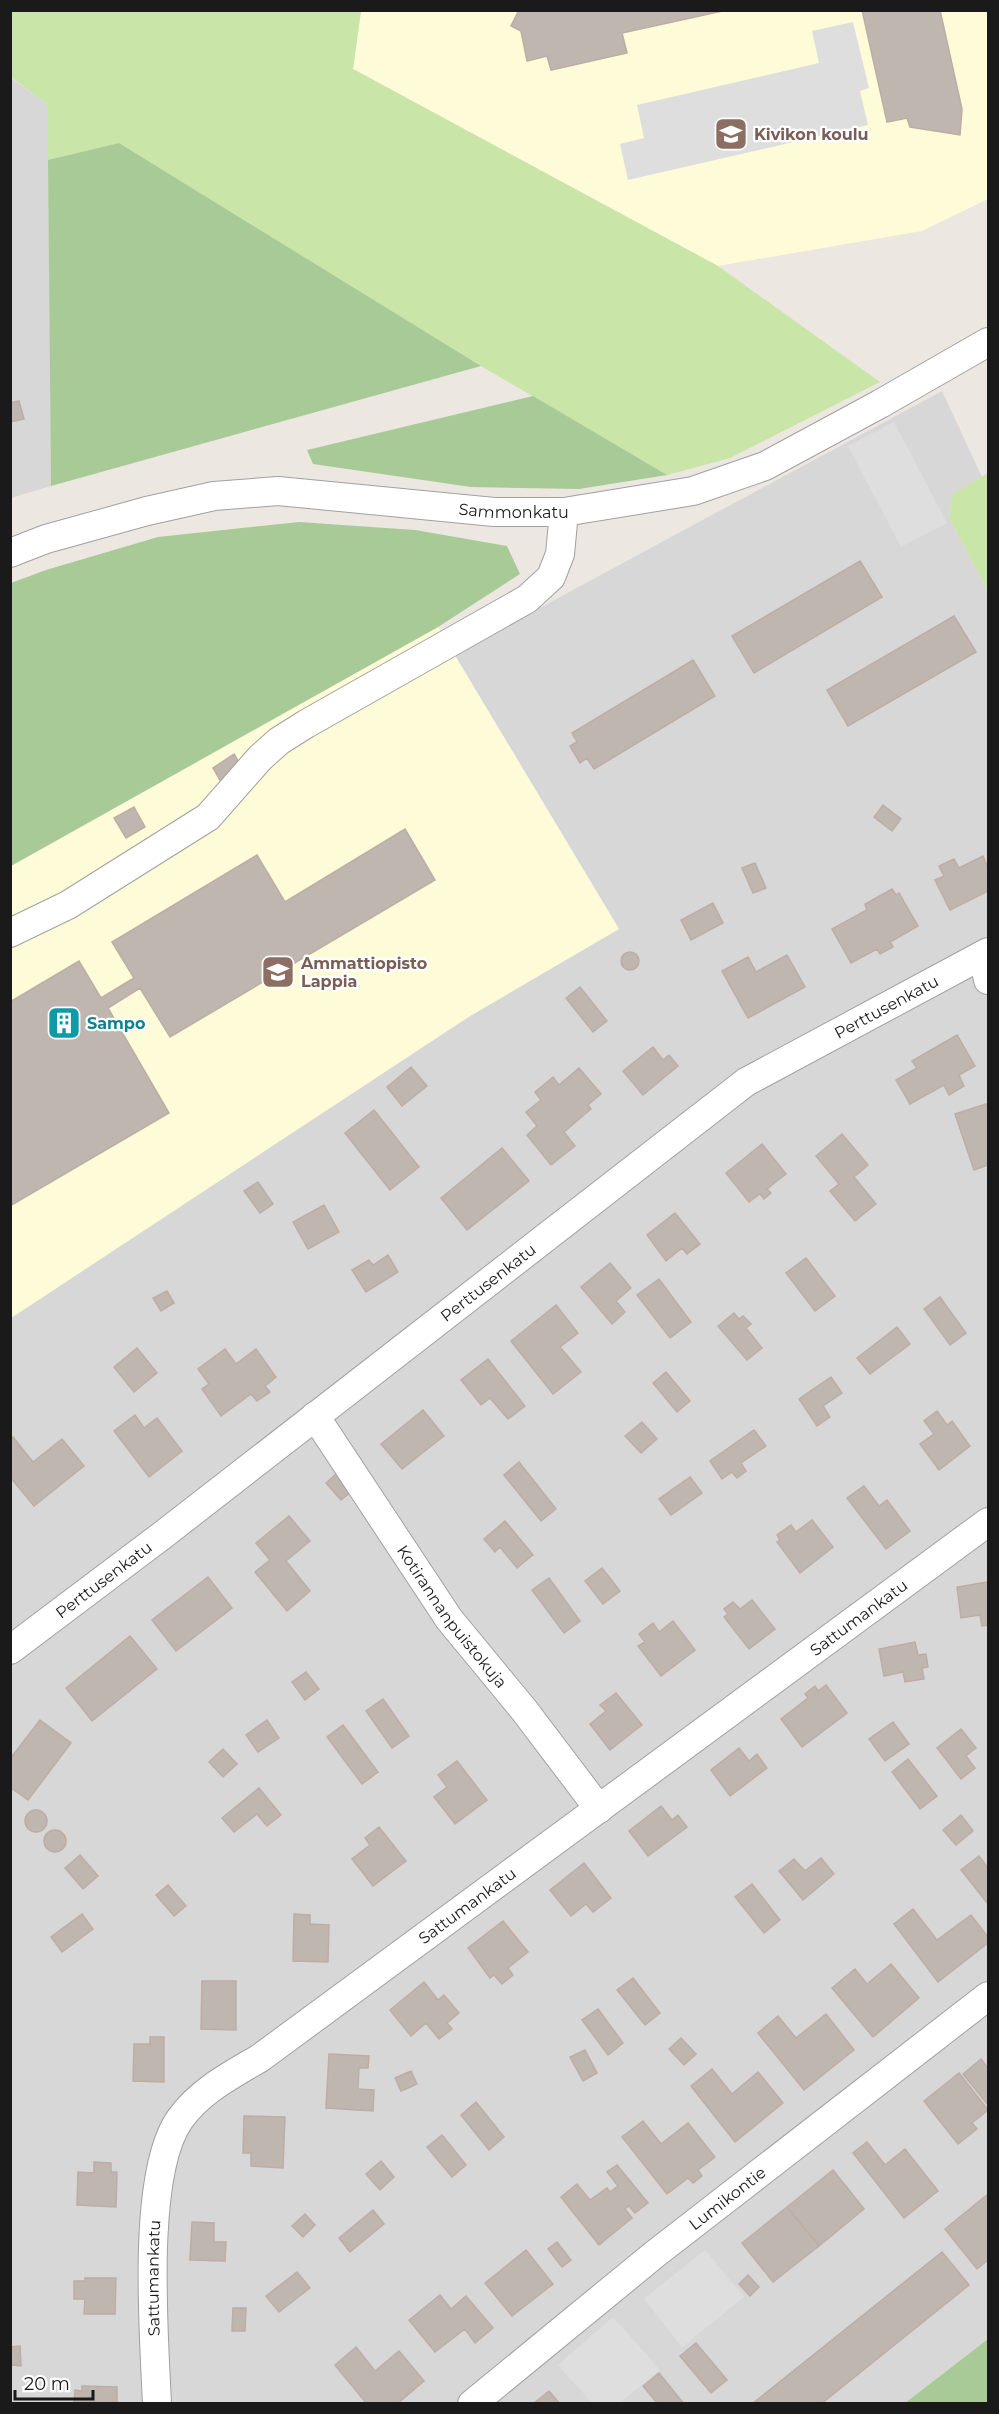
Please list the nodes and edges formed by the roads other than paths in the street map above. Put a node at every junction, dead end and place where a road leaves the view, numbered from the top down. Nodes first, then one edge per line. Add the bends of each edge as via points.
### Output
1 (988, 342) edge
2 (564, 512) junction
3 (10, 553) edge
4 (10, 933) edge
5 (987, 962) edge
6 (315, 1416) junction
7 (988, 1522) edge
8 (10, 1650) edge
9 (599, 1809) junction
10 (988, 1996) edge
11 (157, 2403) edge
12 (472, 2403) edge

1 - 2 street, Sammonkatu via 765,466 693,491
2 - 3 street, Sammonkatu via 494,512 278,491 214,496 147,511
2 - 4 street via 557,562 551,576 527,599 279,741 208,817 68,905
5 - 6 street, Perttusenkatu via 746,1082
6 - 8 street, Perttusenkatu
6 - 9 street, Kotirannanpuistokuja via 449,1619
7 - 9 street, Sattumankatu
9 - 11 street, Sattumankatu via 260,2058 207,2090 180,2118 163,2157 156,2202 153,2255
10 - 12 street, Lumikontie via 661,2250

